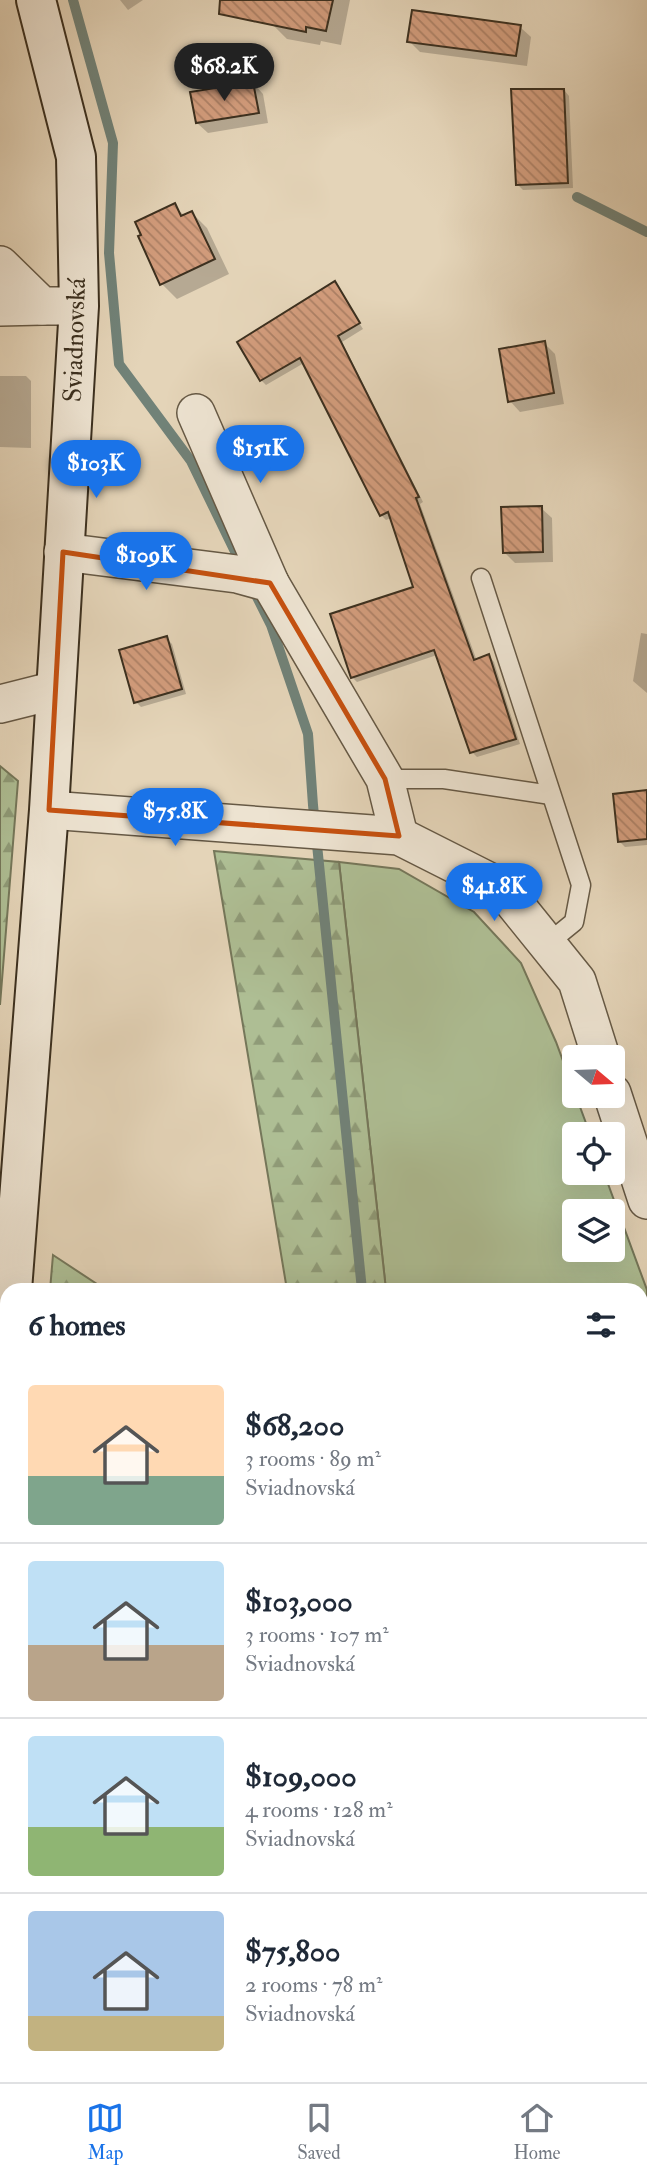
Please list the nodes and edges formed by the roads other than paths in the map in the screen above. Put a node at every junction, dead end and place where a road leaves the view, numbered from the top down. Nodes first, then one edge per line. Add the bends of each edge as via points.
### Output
1 (36, 0) edge
2 (0, 265) edge
3 (60, 306) junction
4 (0, 307) edge
5 (196, 413) dead end
6 (63, 552) junction
7 (254, 578) junction
8 (481, 578) dead end
9 (56, 690) junction
10 (0, 704) edge
11 (385, 779) junction
12 (551, 795) junction
13 (49, 810) junction
14 (399, 836) junction
15 (547, 944) junction
16 (597, 1045) edge
17 (617, 1108) edge
18 (647, 1200) edge
19 (13, 1283) edge

1 - 3 street, Sviadnovská via 76,157
2 - 3 street
3 - 4 street
3 - 6 street, Sviadnovská
5 - 7 street
6 - 7 street
6 - 9 street, Sviadnovská
7 - 11 street
8 - 12 lane
9 - 10 street
9 - 13 street, Sviadnovská
11 - 12 lane via 444,779
11 - 14 street
12 - 15 lane via 581,885 574,922
13 - 14 street
13 - 19 street, Sviadnovská
14 - 15 street via 502,888
15 - 16 street via 577,981
17 - 18 street

